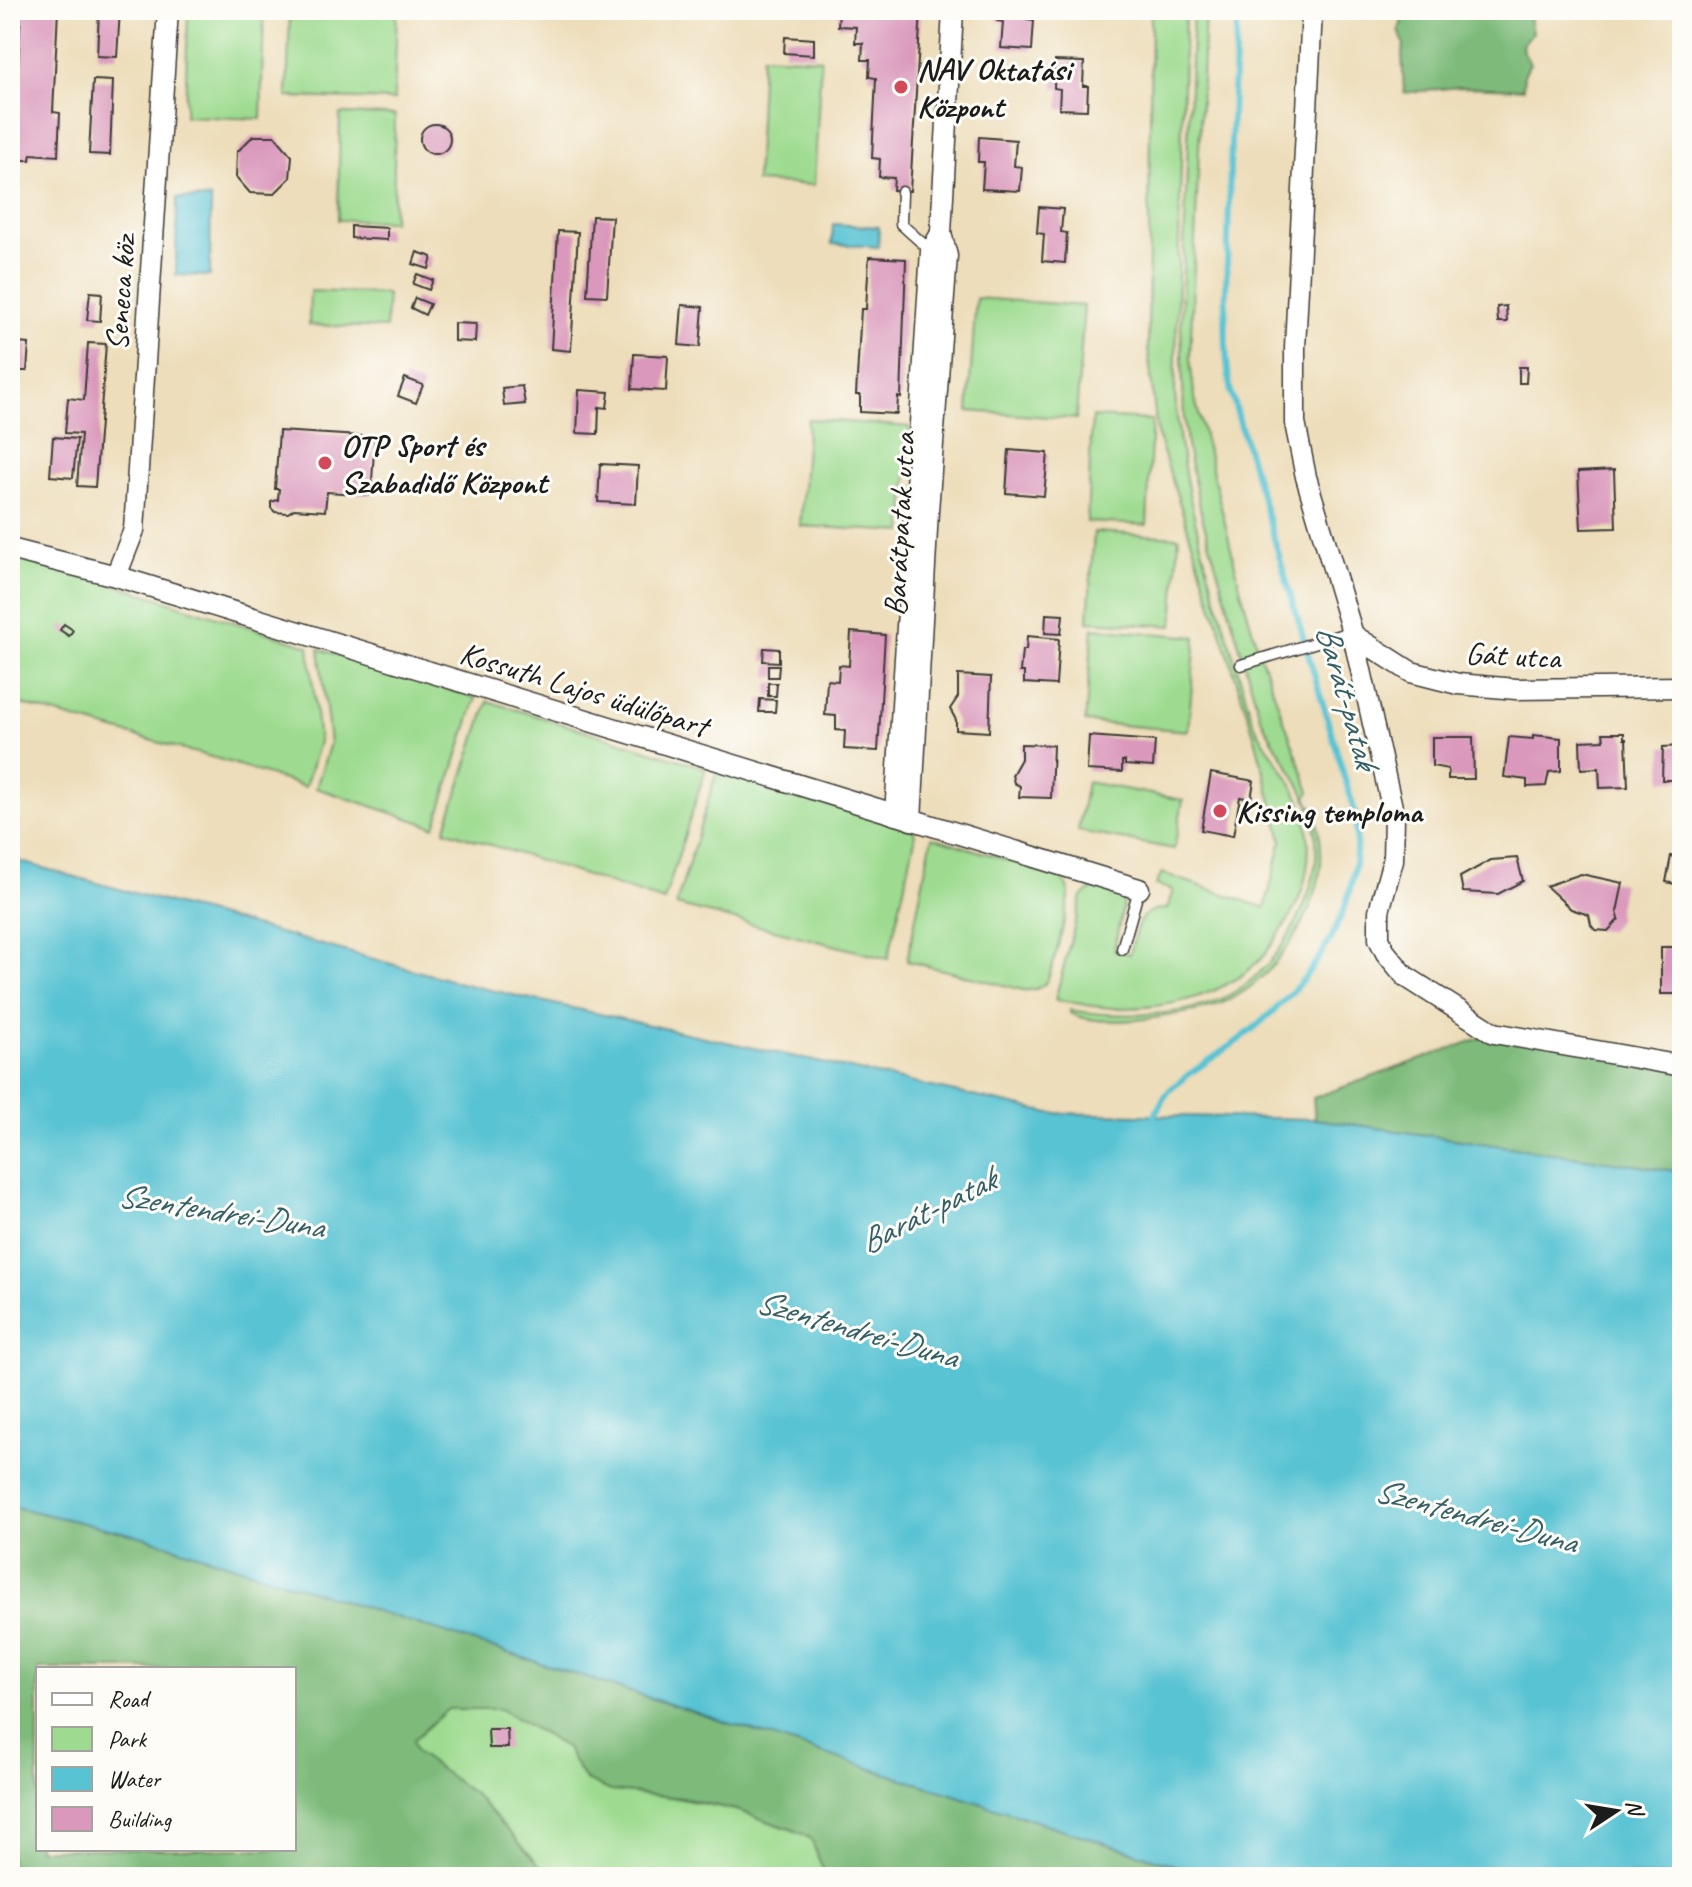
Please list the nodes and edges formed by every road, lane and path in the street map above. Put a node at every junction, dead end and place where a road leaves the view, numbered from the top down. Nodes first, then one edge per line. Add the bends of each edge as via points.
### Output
1 (168, 10) edge
2 (953, 10) edge
3 (1312, 10) edge
4 (902, 192) dead end
5 (936, 242) junction
6 (10, 549) edge
7 (116, 576) junction
8 (1353, 635) junction
9 (1241, 665) dead end
10 (1682, 687) edge
11 (903, 817) junction
12 (1139, 889) joint
13 (1122, 949) dead end
14 (1682, 1066) edge

1 - 7 street, Seneca köz via 134,530
2 - 5 street, Barátpatak utca
3 - 8 street via 1295,423
4 - 5 lane via 901,224
5 - 11 street, Barátpatak utca via 947,256
6 - 7 street, Kossuth Lajos üdülőpart
7 - 11 street, Kossuth Lajos üdülőpart
8 - 9 lane
8 - 10 street, Gát utca via 1411,672 1458,684 1516,689
8 - 14 street via 1394,816 1393,860 1377,926 1386,953 1405,976 1494,1033
11 - 12 street, Kossuth Lajos üdülőpart
12 - 13 lane

